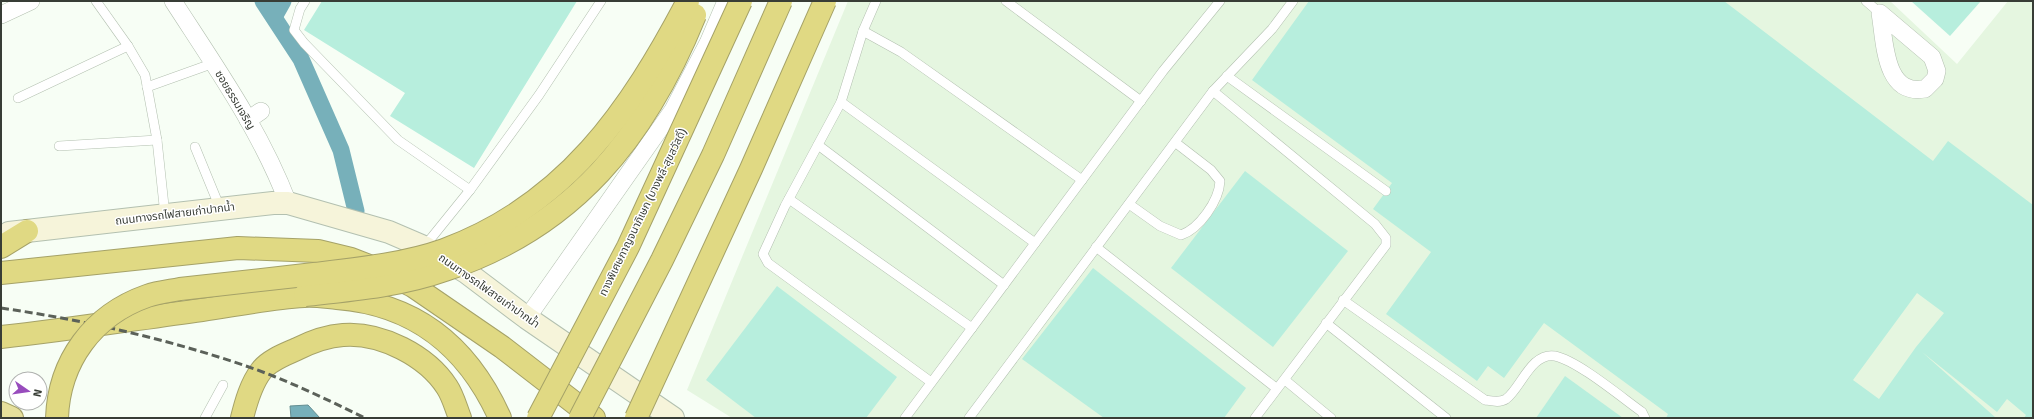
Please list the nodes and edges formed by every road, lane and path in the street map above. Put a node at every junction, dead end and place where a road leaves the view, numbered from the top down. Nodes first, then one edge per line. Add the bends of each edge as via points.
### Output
1 (31, 1) edge
2 (96, 1) edge
3 (173, 1) edge
4 (306, 1) edge
5 (601, 1) edge
6 (688, 1) edge
7 (701, 1) edge
8 (726, 1) edge
9 (741, 1) edge
10 (781, 1) edge
11 (825, 1) edge
12 (835, 1) edge
13 (876, 1) edge
14 (1006, 1) edge
15 (1220, 1) edge
16 (1293, 1) edge
17 (1866, 1) edge
18 (1880, 14) dead end
19 (1, 15) edge
20 (862, 31) junction
21 (128, 46) junction
22 (214, 63) junction
23 (1227, 76) junction
24 (147, 87) junction
25 (1213, 91) junction
26 (18, 98) dead end
27 (1141, 101) junction
28 (840, 102) junction
29 (157, 140) junction
30 (1176, 143) junction
31 (818, 145) junction
32 (59, 146) dead end
33 (195, 147) dead end
34 (1082, 180) junction
35 (470, 190) junction
36 (1386, 191) dead end
37 (789, 199) junction
38 (288, 203) junction
39 (1129, 204) junction
40 (221, 209) junction
41 (165, 215) junction
42 (27, 231) junction
43 (1, 234) edge
44 (1, 240) edge
45 (1035, 243) junction
46 (1, 247) edge
47 (424, 247) junction
48 (1096, 247) junction
49 (1, 273) edge
50 (1004, 285) junction
51 (305, 295) junction
52 (1343, 300) junction
53 (527, 318) junction
54 (1326, 323) junction
55 (972, 328) junction
56 (1, 337) edge
57 (1285, 380) junction
58 (931, 382) junction
59 (223, 386) dead end
60 (1276, 388) junction
61 (652, 403) junction
62 (244, 409) edge
63 (1, 413) edge
64 (12, 418) edge
65 (57, 418) edge
66 (205, 418) edge
67 (460, 418) edge
68 (500, 418) edge
69 (538, 418) edge
70 (580, 418) edge
71 (594, 418) edge
72 (636, 418) edge
73 (673, 418) edge
74 (905, 418) edge
75 (969, 418) edge
76 (1255, 418) edge
77 (1331, 418) edge
78 (1446, 418) edge
79 (1645, 418) edge

1 - 19 street
2 - 21 lane
3 - 22 street, ซอยธรรมเจริญ
4 - 35 lane via 300,8 294,30 304,42 398,140
5 - 35 lane via 539,95
6 - 65 highway, bridge via 658,57 606,132 577,165 511,217 443,250 384,264 180,289 148,296 121,309 93,330 76,351 64,375
7 - 51 highway, bridge via 666,81 643,120 588,186 562,209 497,249 444,271 400,282
8 - 53 street via 674,110
9 - 69 highway, ทางพิเศษกาญจนาภิเษก (บางพลี-สุขสวัสดิ์), bridge via 628,247
10 - 70 highway, bridge via 710,162
11 - 72 highway, bridge
12 - 61 street via 673,362
13 - 20 lane
14 - 27 lane
15 - 27 lane
16 - 23 lane via 1272,29
17 - 18 lane
20 - 28 lane
20 - 34 lane via 901,52
21 - 24 lane via 145,75
21 - 26 lane
22 - 24 lane
22 - 38 street, ซอยธรรมเจริญ via 254,116
23 - 25 lane
23 - 36 lane
24 - 29 lane
25 - 30 lane
25 - 52 lane via 1375,224 1386,238 1386,245
27 - 34 lane
28 - 31 lane
28 - 45 lane
29 - 32 lane
29 - 41 lane
30 - 39 lane
30 - 39 lane via 1211,170 1220,181 1219,192 1206,214 1191,232 1181,235 1160,226
31 - 37 lane
31 - 50 lane
33 - 40 lane
34 - 45 lane
35 - 47 lane
37 - 55 lane
37 - 58 lane via 763,254 768,263
38 - 40 main road, ถนนทางรถไฟสายเก่าปากน้ำ
38 - 47 main road, ถนนทางรถไฟสายเก่าปากน้ำ via 389,232
39 - 48 lane
40 - 41 main road, ถนนทางรถไฟสายเก่าปากน้ำ
41 - 42 main road, ถนนทางรถไฟสายเก่าปากน้ำ
42 - 43 main road, ถนนทางรถไฟสายเก่าปากน้ำ
42 - 44 highway
42 - 46 highway
45 - 50 lane
47 - 53 main road, ถนนทางรถไฟสายเก่าปากน้ำ via 466,272
48 - 60 lane
48 - 75 lane
49 - 71 highway via 238,248 318,251 382,271 413,286 477,329
50 - 55 lane
51 - 56 highway
51 - 68 highway, bridge via 359,299 419,320 460,355 479,380
52 - 54 lane
52 - 79 lane via 1485,400 1500,401 1507,398 1541,358 1555,356 1577,366 1642,412
53 - 61 main road, ถนนทางรถไฟสายเก่าปากน้ำ
54 - 57 lane
54 - 78 lane
55 - 58 lane
57 - 60 lane
57 - 77 lane
58 - 74 lane
59 - 66 lane
60 - 76 lane
61 - 73 main road, ถนนทางรถไฟสายเก่าปากน้ำ
62 - 67 highway via 262,370 277,359 321,340 343,335 362,335 401,347 420,358 448,388
63 - 64 highway

